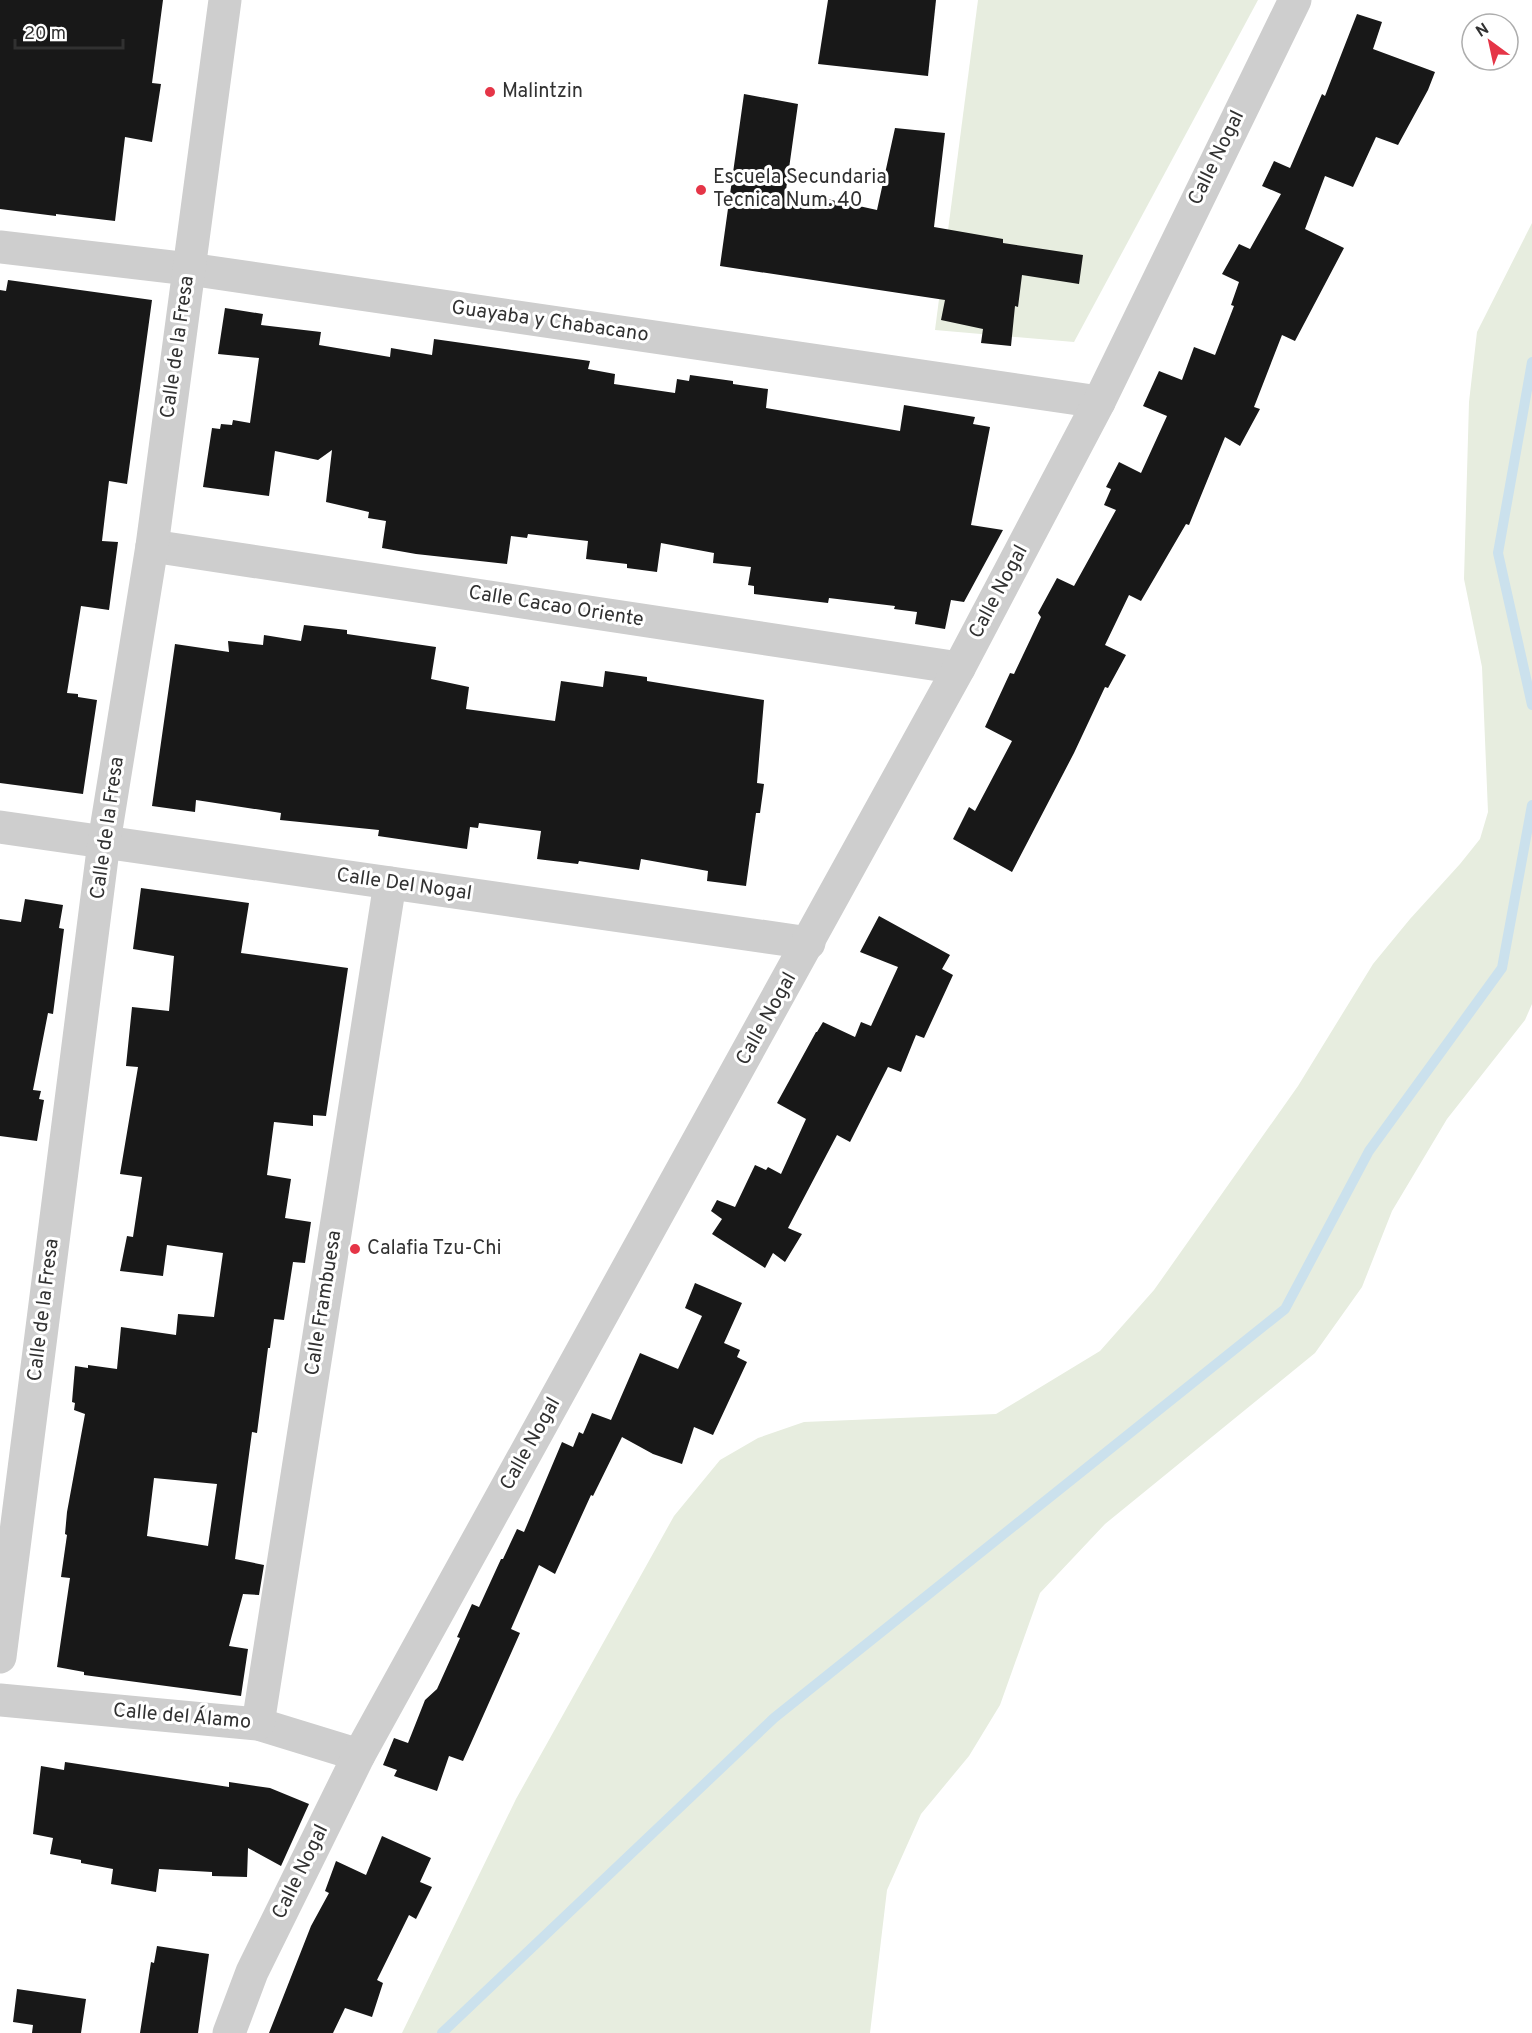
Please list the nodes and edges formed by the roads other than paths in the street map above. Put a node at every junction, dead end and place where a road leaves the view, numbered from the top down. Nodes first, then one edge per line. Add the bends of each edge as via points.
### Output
1 (225, 0) edge
2 (1295, 0) edge
3 (0, 247) edge
4 (189, 269) junction
5 (1099, 402) junction
6 (152, 546) junction
7 (959, 668) junction
8 (0, 827) edge
9 (104, 842) junction
10 (390, 883) junction
11 (809, 943) junction
12 (0, 1657) edge
13 (0, 1700) edge
14 (258, 1724) junction
15 (359, 1755) junction
16 (229, 2033) edge

1 - 4 street, Calle de la Fresa
2 - 5 street, Calle Nogal
3 - 4 street, Guayaba y Chabacano
4 - 5 street, Guayaba y Chabacano
4 - 6 street, Calle de la Fresa
5 - 7 street, Calle Nogal
6 - 7 street, Calle Cacao Oriente
6 - 9 street, Calle de la Fresa
7 - 11 street, Calle Nogal
8 - 9 street, Calle Del Nogal
9 - 10 street, Calle Del Nogal
9 - 12 street, Calle de la Fresa
10 - 11 street, Calle Del Nogal
10 - 14 street, Calle Frambuesa
11 - 15 street, Calle Nogal
13 - 14 street, Calle del Álamo
14 - 15 street, Calle del Álamo
15 - 16 street, Calle Nogal via 252,1972

